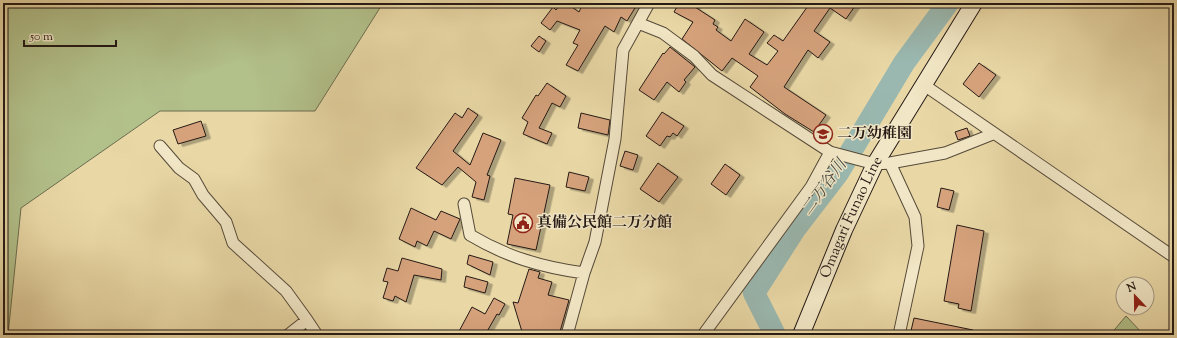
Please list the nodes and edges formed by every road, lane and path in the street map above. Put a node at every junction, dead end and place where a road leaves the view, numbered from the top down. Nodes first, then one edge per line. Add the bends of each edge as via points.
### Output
1 (649, 3) edge
2 (974, 3) edge
3 (638, 23) junction
4 (924, 85) junction
5 (993, 134) junction
6 (160, 146) dead end
7 (830, 152) junction
8 (882, 164) junction
9 (464, 204) dead end
10 (1174, 257) edge
11 (584, 273) junction
12 (307, 320) junction
13 (288, 335) edge
14 (317, 335) edge
15 (567, 335) edge
16 (703, 335) edge
17 (801, 335) edge
18 (899, 335) edge

1 - 3 street
2 - 4 main road, Omagari Funao Line
3 - 7 street via 663,33 694,56 712,75
3 - 11 street via 623,50 615,139 595,242
4 - 5 street
4 - 8 main road, Omagari Funao Line
5 - 8 street via 945,153
5 - 10 street
6 - 12 street via 179,168 194,179 203,195 226,222 233,243 286,291
7 - 8 street
7 - 16 street via 811,187
8 - 17 main road, Omagari Funao Line via 844,230
8 - 18 street via 915,217 918,246
9 - 11 street via 470,235 495,250 523,261
11 - 15 street
12 - 13 street
12 - 14 street

